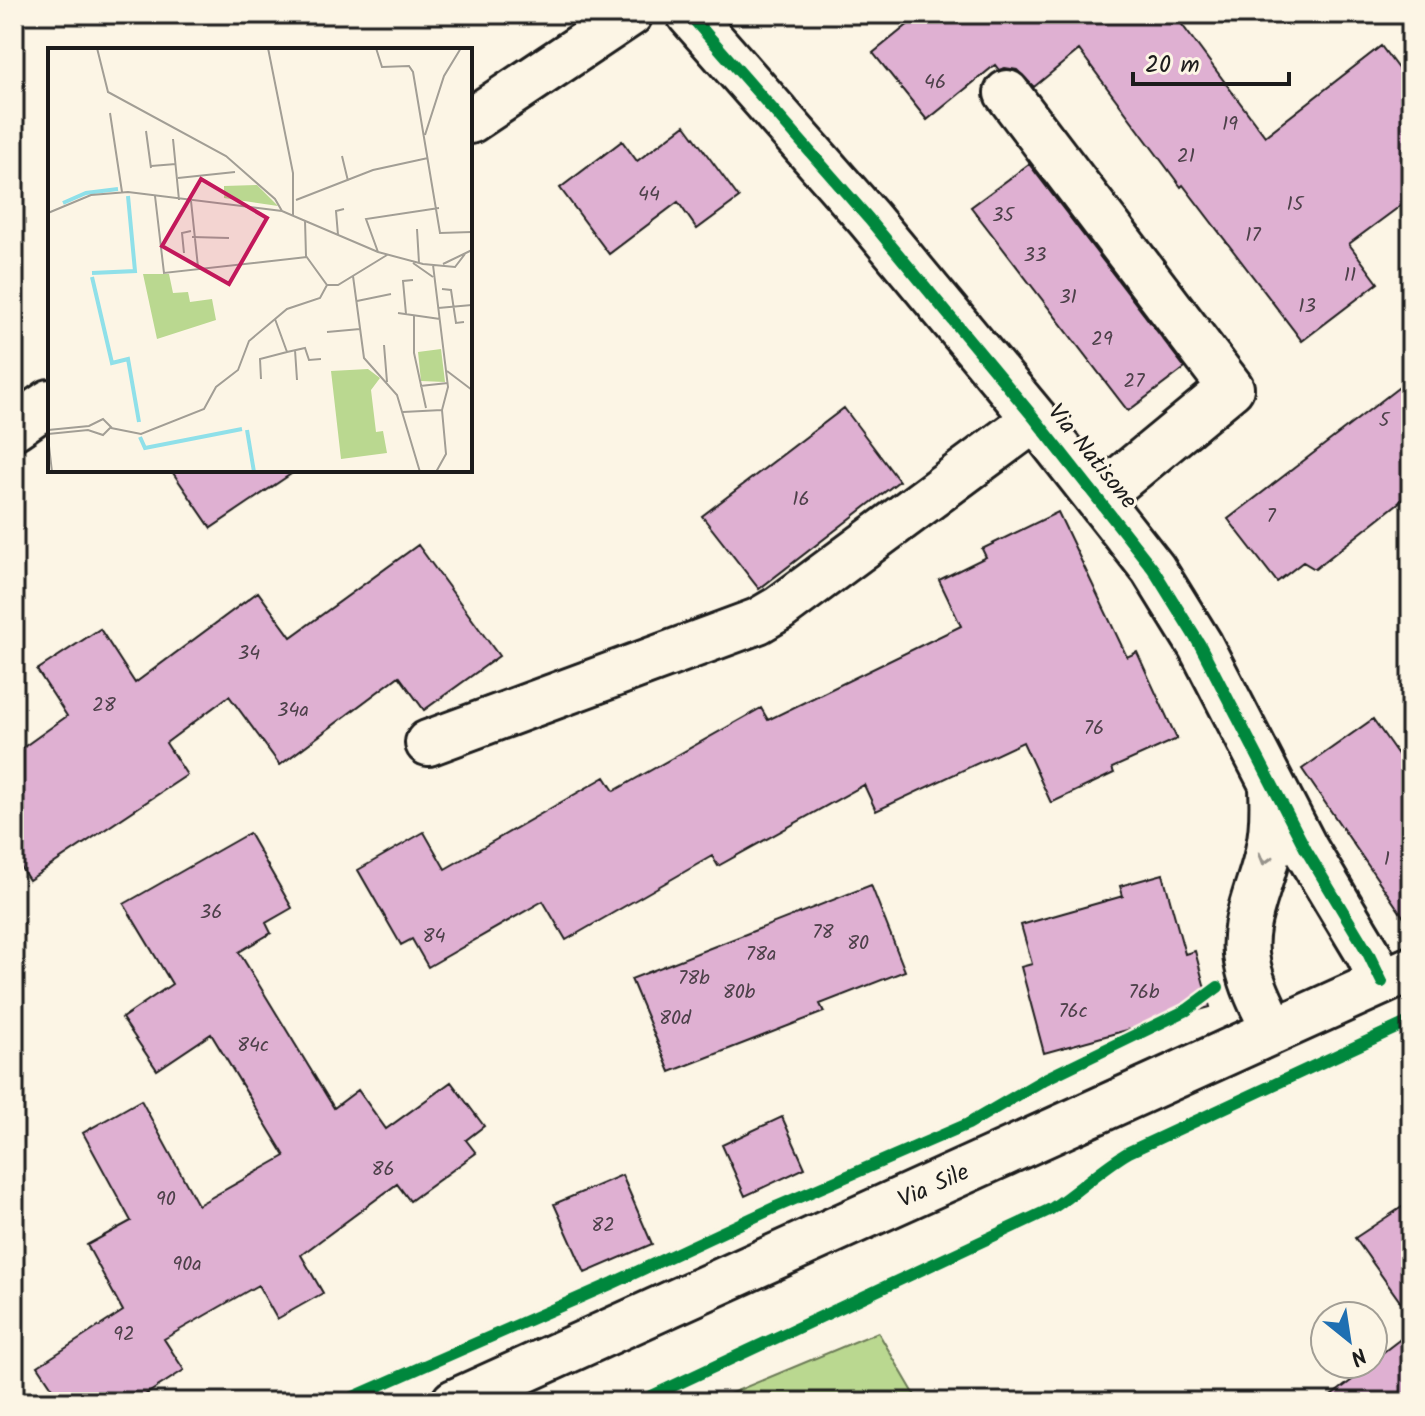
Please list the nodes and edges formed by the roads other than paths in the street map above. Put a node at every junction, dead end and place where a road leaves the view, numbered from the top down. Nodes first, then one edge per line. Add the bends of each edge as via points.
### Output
1 (630, 14) edge
2 (689, 14) edge
3 (1007, 93) dead end
4 (472, 120) edge
5 (48, 403) edge
6 (1035, 419) junction
7 (14, 427) edge
8 (1099, 497) junction
9 (428, 743) dead end
10 (1272, 782) junction
11 (1396, 976) edge
12 (1274, 1030) junction
13 (454, 1402) edge

1 - 4 street
2 - 6 street, Via Natisone
3 - 8 street, Via Natisone via 1231,388
5 - 7 street
6 - 8 street, Via Natisone
6 - 9 street via 758,621
8 - 10 street, Via Natisone via 1173,599
10 - 11 street, Via Natisone via 1364,946
10 -> 12 street, Via Natisone via 1272,826 1251,908 1246,953
11 - 12 street, Via Sile
12 - 13 street, Via Sile

